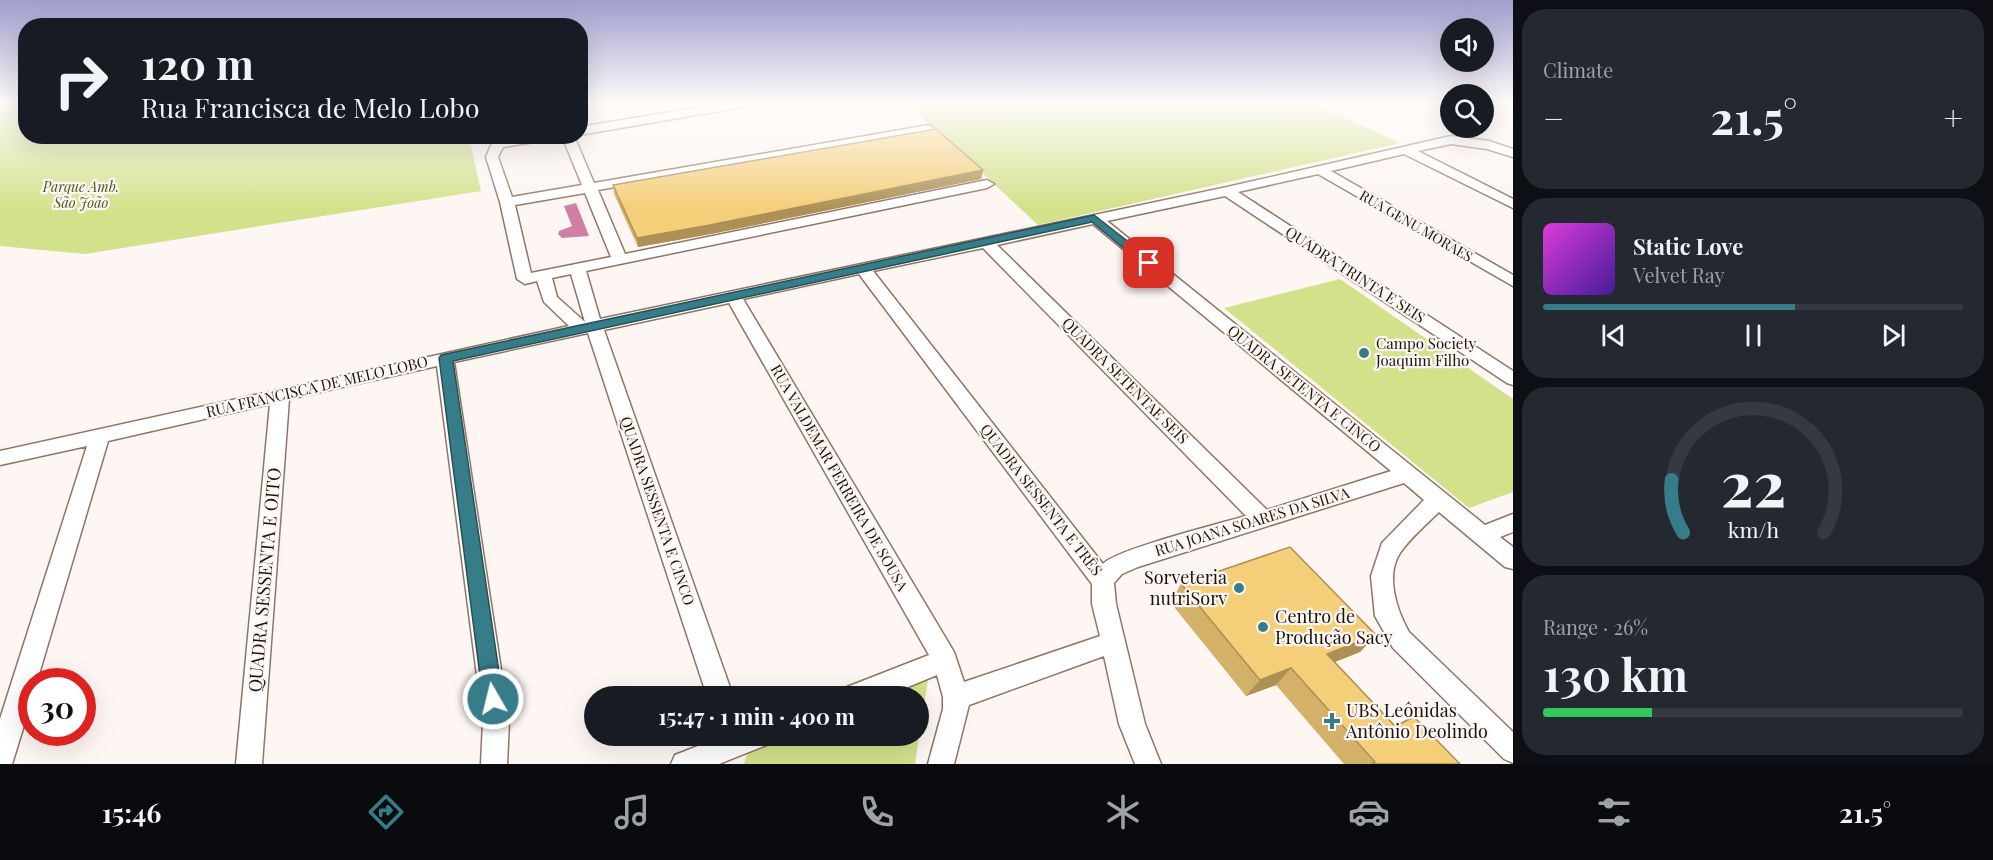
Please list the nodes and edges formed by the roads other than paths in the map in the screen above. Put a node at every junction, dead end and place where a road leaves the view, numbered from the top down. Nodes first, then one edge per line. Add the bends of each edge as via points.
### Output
1 (879, 138) edge
2 (497, 144) edge
3 (571, 144) edge
4 (1405, 150) junction
5 (1513, 153) edge
6 (1320, 170) junction
7 (987, 184) dead end
8 (589, 188) junction
9 (1227, 191) junction
10 (507, 202) junction
11 (1513, 204) edge
12 (1094, 218) junction
13 (986, 242) junction
14 (619, 258) junction
15 (577, 268) junction
16 (863, 269) junction
17 (543, 275) junction
18 (1513, 281) edge
19 (734, 296) junction
20 (588, 327) junction
21 (446, 358) junction
22 (1513, 379) edge
23 (280, 396) junction
24 (99, 437) junction
25 (0, 458) edge
26 (1407, 474) junction
27 (1438, 499) junction
28 (1263, 520) junction
29 (1513, 523) edge
30 (1482, 535) junction
31 (1513, 560) edge
32 (1103, 581) junction
33 (1114, 642) junction
34 (945, 660) junction
35 (716, 686) edge
36 (881, 686) edge
37 (956, 697) junction
38 (725, 749) edge
39 (1513, 750) edge
40 (0, 761) edge
41 (249, 764) edge
42 (494, 764) edge
43 (684, 764) edge
44 (942, 764) edge
45 (1148, 764) edge

1 - 8 street
2 - 10 street via 492,157
3 - 8 street
4 - 5 street, RUA FRANCISCA DE MELO LOBO via 1451,140
4 - 6 street, RUA FRANCISCA DE MELO LOBO
4 - 11 street
6 - 9 street, RUA FRANCISCA DE MELO LOBO
6 - 18 street, RUA GENU MORAES
7 - 14 street
8 - 10 street
8 - 14 street
9 - 12 street, RUA FRANCISCA DE MELO LOBO
9 - 22 street, QUADRA TRINTA E SEIS
10 - 17 street via 525,279
12 - 13 street, RUA FRANCISCA DE MELO LOBO
12 - 26 street, QUADRA SETENTA E CINCO
13 - 16 street, RUA FRANCISCA DE MELO LOBO
13 - 28 street, QUADRA SETENTAE SEIS
14 - 15 street
15 - 17 street
15 - 20 street, QUADRA SESSENTA E CINCO
16 - 19 street, RUA FRANCISCA DE MELO LOBO
16 - 32 street, QUADRA SESSENTA E TRÊS
17 - 20 street via 550,299
19 - 20 street, RUA FRANCISCA DE MELO LOBO
19 - 34 street, RUA VALDEMAR FERREIRA DE SOUSA
20 - 21 street, RUA FRANCISCA DE MELO LOBO
20 - 35 street, QUADRA SESSENTA E CINCO
21 - 23 street, RUA FRANCISCA DE MELO LOBO
21 - 42 street via 496,722
23 - 24 street, RUA FRANCISCA DE MELO LOBO
23 - 41 street, QUADRA SESSENTA E OITO
24 - 25 street, RUA FRANCISCA DE MELO LOBO
24 - 40 street
26 - 27 street, QUADRA SETENTA E CINCO
26 - 28 street, RUA JOANA SOARES DA SILVA
27 - 30 street, QUADRA SETENTA E CINCO
27 - 39 street via 1390,549 1382,576 1387,616 1401,640
28 - 32 street, RUA JOANA SOARES DA SILVA via 1132,559 1114,567
29 - 30 street
30 - 31 street, QUADRA SETENTA E CINCO
32 - 33 street, QUADRA SESSENTA E TRÊS via 1104,604
33 - 37 street
33 - 45 street, QUADRA SESSENTA E TRÊS via 1132,724
34 - 36 street
34 - 37 street, RUA VALDEMAR FERREIRA DE SOUSA
37 - 44 street
38 - 43 street

